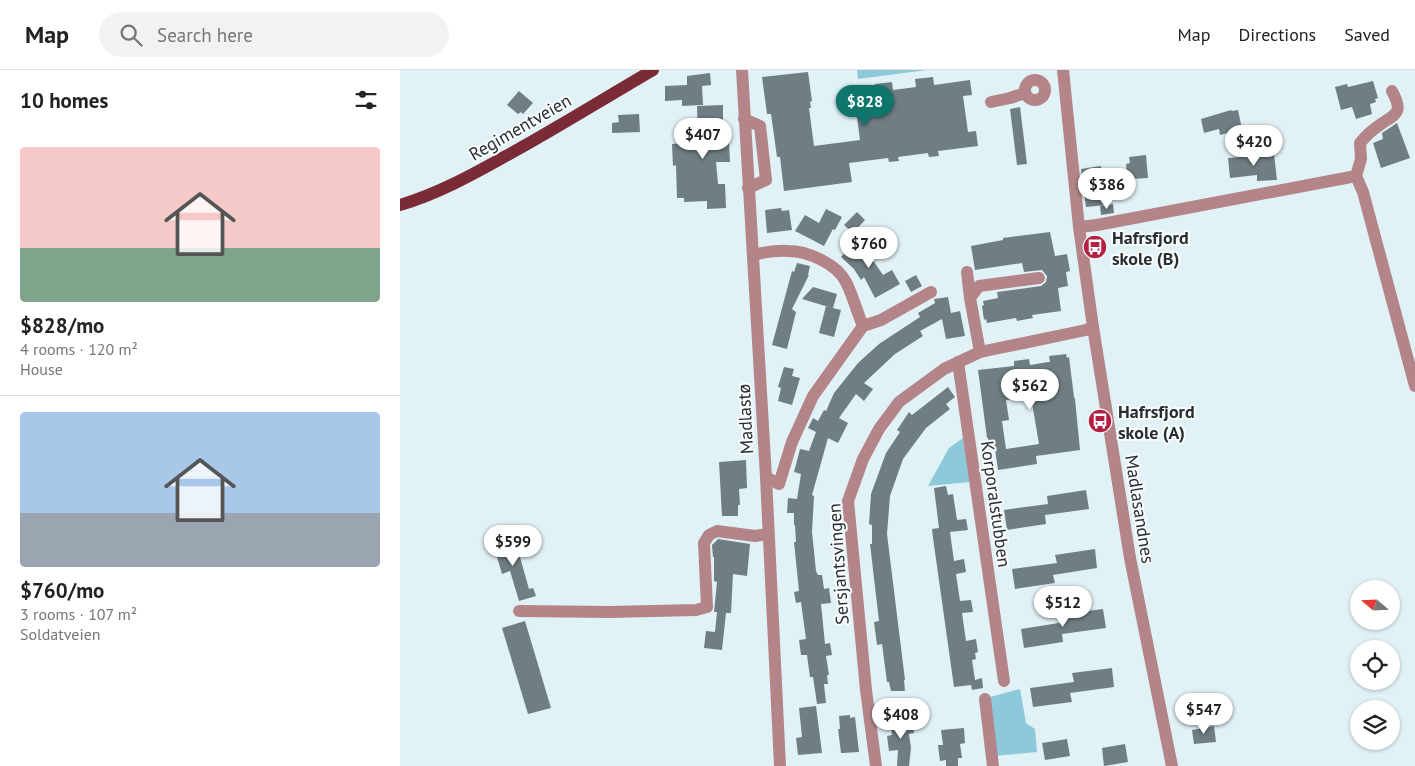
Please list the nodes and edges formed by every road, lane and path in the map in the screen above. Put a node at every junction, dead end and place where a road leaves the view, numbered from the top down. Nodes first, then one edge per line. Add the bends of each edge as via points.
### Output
1 (653, 70) edge
2 (742, 70) edge
3 (1063, 73) edge
4 (1392, 91) dead end
5 (991, 102) dead end
6 (744, 119) junction
7 (1356, 176) junction
8 (748, 188) junction
9 (400, 206) edge
10 (1079, 227) junction
11 (753, 254) junction
12 (967, 272) dead end
13 (1039, 278) dead end
14 (931, 292) dead end
15 (970, 298) junction
16 (863, 326) junction
17 (1093, 327) junction
18 (980, 352) junction
19 (958, 362) junction
20 (1415, 386) edge
21 (766, 478) junction
22 (768, 534) junction
23 (518, 610) dead end
24 (1004, 681) dead end
25 (985, 699) dead end
26 (780, 766) edge
27 (876, 766) edge
28 (993, 766) edge
29 (1172, 766) edge

1 - 9 main road, Regimentveien via 473,174
2 - 6 street, Madlastø
3 - 5 street via 1044,84 1045,91 1036,100 1025,93
3 - 10 street, Madlasandnes
4 - 7 street via 1397,100 1397,111 1360,143
6 - 8 street, Madlastø
6 - 8 street via 760,126 766,180
7 - 10 street
7 - 20 street
8 - 11 street, Madlastø
10 - 17 street, Madlasandnes
11 - 16 street via 790,250 819,258 837,269 846,282
11 - 21 street, Madlastø
12 - 15 street
13 - 15 street via 979,286
14 - 16 street via 881,320
15 - 18 street
16 - 21 street via 813,396 792,442 780,484
17 - 18 street, Sersjantsvingen
17 - 29 street, Madlasandnes via 1130,558
18 - 19 street, Sersjantsvingen
19 - 24 street, Korporalstubben
19 - 27 street, Sersjantsvingen via 899,402 863,459 848,501
21 - 22 street, Madlastø
22 - 23 street via 755,536 718,531 709,534 704,543 707,607 610,612
22 - 26 street, Madlastø
25 - 28 street

